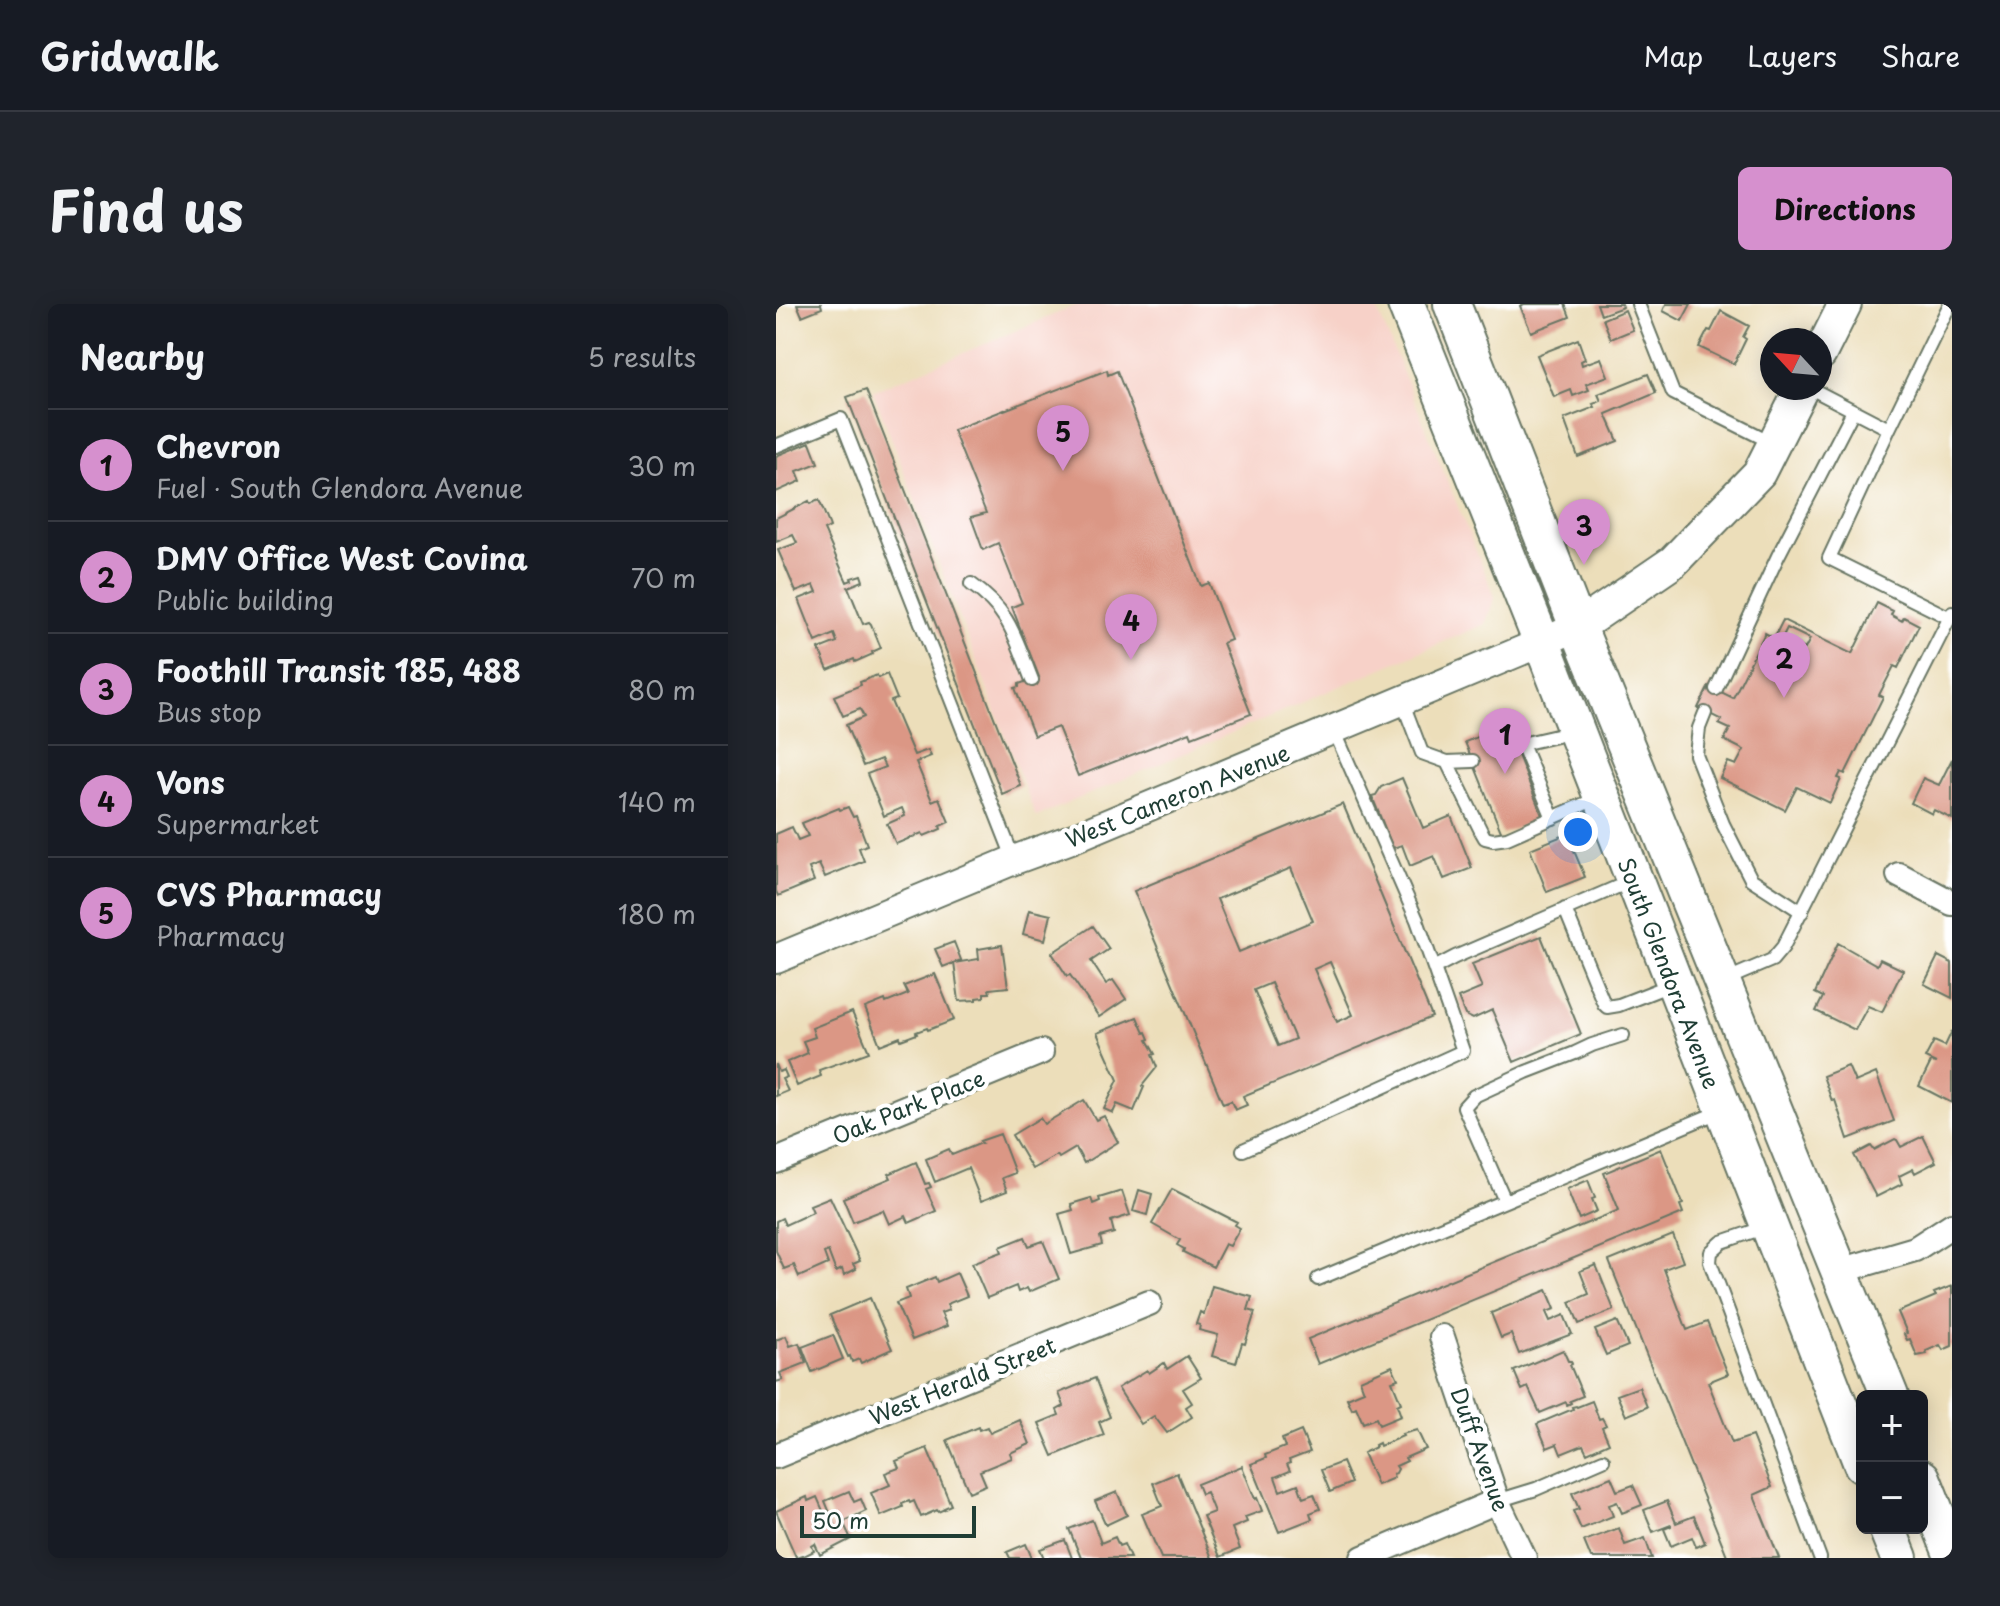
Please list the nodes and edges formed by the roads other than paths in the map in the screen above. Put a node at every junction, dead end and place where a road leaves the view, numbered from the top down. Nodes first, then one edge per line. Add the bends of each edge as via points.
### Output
1 (1406, 304) edge
2 (1452, 304) edge
3 (1638, 304) edge
4 (1845, 304) edge
5 (1950, 304) edge
6 (1832, 330) edge
7 (1796, 400) edge
8 (1832, 400) edge
9 (1853, 411) junction
10 (1889, 429) junction
11 (1774, 444) junction
12 (776, 446) edge
13 (971, 584) dead end
14 (1951, 616) edge
15 (1578, 627) junction
16 (1542, 643) junction
17 (1032, 680) dead end
18 (1716, 689) dead end
19 (1402, 701) junction
20 (1705, 713) dead end
21 (1334, 730) junction
22 (1576, 732) junction
23 (1473, 761) dead end
24 (1447, 762) junction
25 (1601, 797) junction
26 (1553, 818) junction
27 (1014, 860) junction
28 (1899, 875) dead end
29 (1634, 880) junction
30 (1952, 903) edge
31 (1565, 909) junction
32 (1802, 912) junction
33 (776, 959) edge
34 (1434, 968) junction
35 (1722, 981) junction
36 (1674, 983) junction
37 (1623, 1035) dead end
38 (1041, 1052) dead end
39 (1723, 1109) junction
40 (1243, 1150) dead end
41 (776, 1161) edge
42 (1505, 1201) junction
43 (1952, 1225) edge
44 (1769, 1226) junction
45 (1840, 1271) junction
46 (1318, 1279) dead end
47 (1149, 1303) dead end
48 (1442, 1337) dead end
49 (1888, 1390) edge
50 (776, 1456) edge
51 (1603, 1460) dead end
52 (1861, 1462) edge
53 (1928, 1493) edge
54 (1497, 1501) junction
55 (1889, 1534) edge
56 (1952, 1554) edge
57 (1363, 1558) edge
58 (1524, 1558) edge
59 (1820, 1558) edge
60 (1899, 1558) edge

1 - 16 main road, South Glendora Avenue
2 - 15 main road, South Glendora Avenue
3 - 11 lane via 1673,393
4 - 6 main road
5 - 10 lane
7 - 11 main road
8 - 9 lane
9 - 10 lane
9 - 18 lane
10 - 14 lane via 1829,558
11 - 15 main road via 1759,473 1673,562
12 - 27 lane via 841,419
13 - 17 lane via 1011,624
14 - 32 lane
15 - 16 street, West Cameron Avenue
15 - 35 main road, South Glendora Avenue
16 - 19 street, West Cameron Avenue
16 - 22 main road, South Glendora Avenue
19 - 21 street, West Cameron Avenue
19 - 24 lane via 1422,753
20 - 32 lane via 1696,755 1723,824 1751,879
21 - 27 street, West Cameron Avenue
21 - 34 lane
22 - 25 main road, South Glendora Avenue
22 - 26 lane via 1518,744
23 - 24 lane
24 - 26 lane via 1485,838 1507,838
25 - 26 lane
25 - 29 main road, South Glendora Avenue
27 - 33 street, West Cameron Avenue
28 - 30 street
29 - 31 lane
29 - 36 main road, South Glendora Avenue
31 - 34 lane
31 - 36 lane via 1607,1007
32 - 35 lane via 1772,960
34 - 40 lane via 1463,1051
35 - 45 main road, South Glendora Avenue
36 - 39 main road, South Glendora Avenue
37 - 42 lane via 1500,1084 1464,1107
38 - 41 street, Oak Park Place
39 - 42 lane
39 - 44 main road, South Glendora Avenue
42 - 46 lane
43 - 45 street via 1915,1249
44 - 52 main road, South Glendora Avenue
44 - 59 lane via 1722,1242 1711,1252 1710,1262
45 - 49 main road, South Glendora Avenue
47 - 50 street, West Herald Street
48 - 54 street, Duff Avenue
51 - 54 lane
53 - 56 main road
54 - 57 street
54 - 58 street, Duff Avenue
55 - 60 main road

